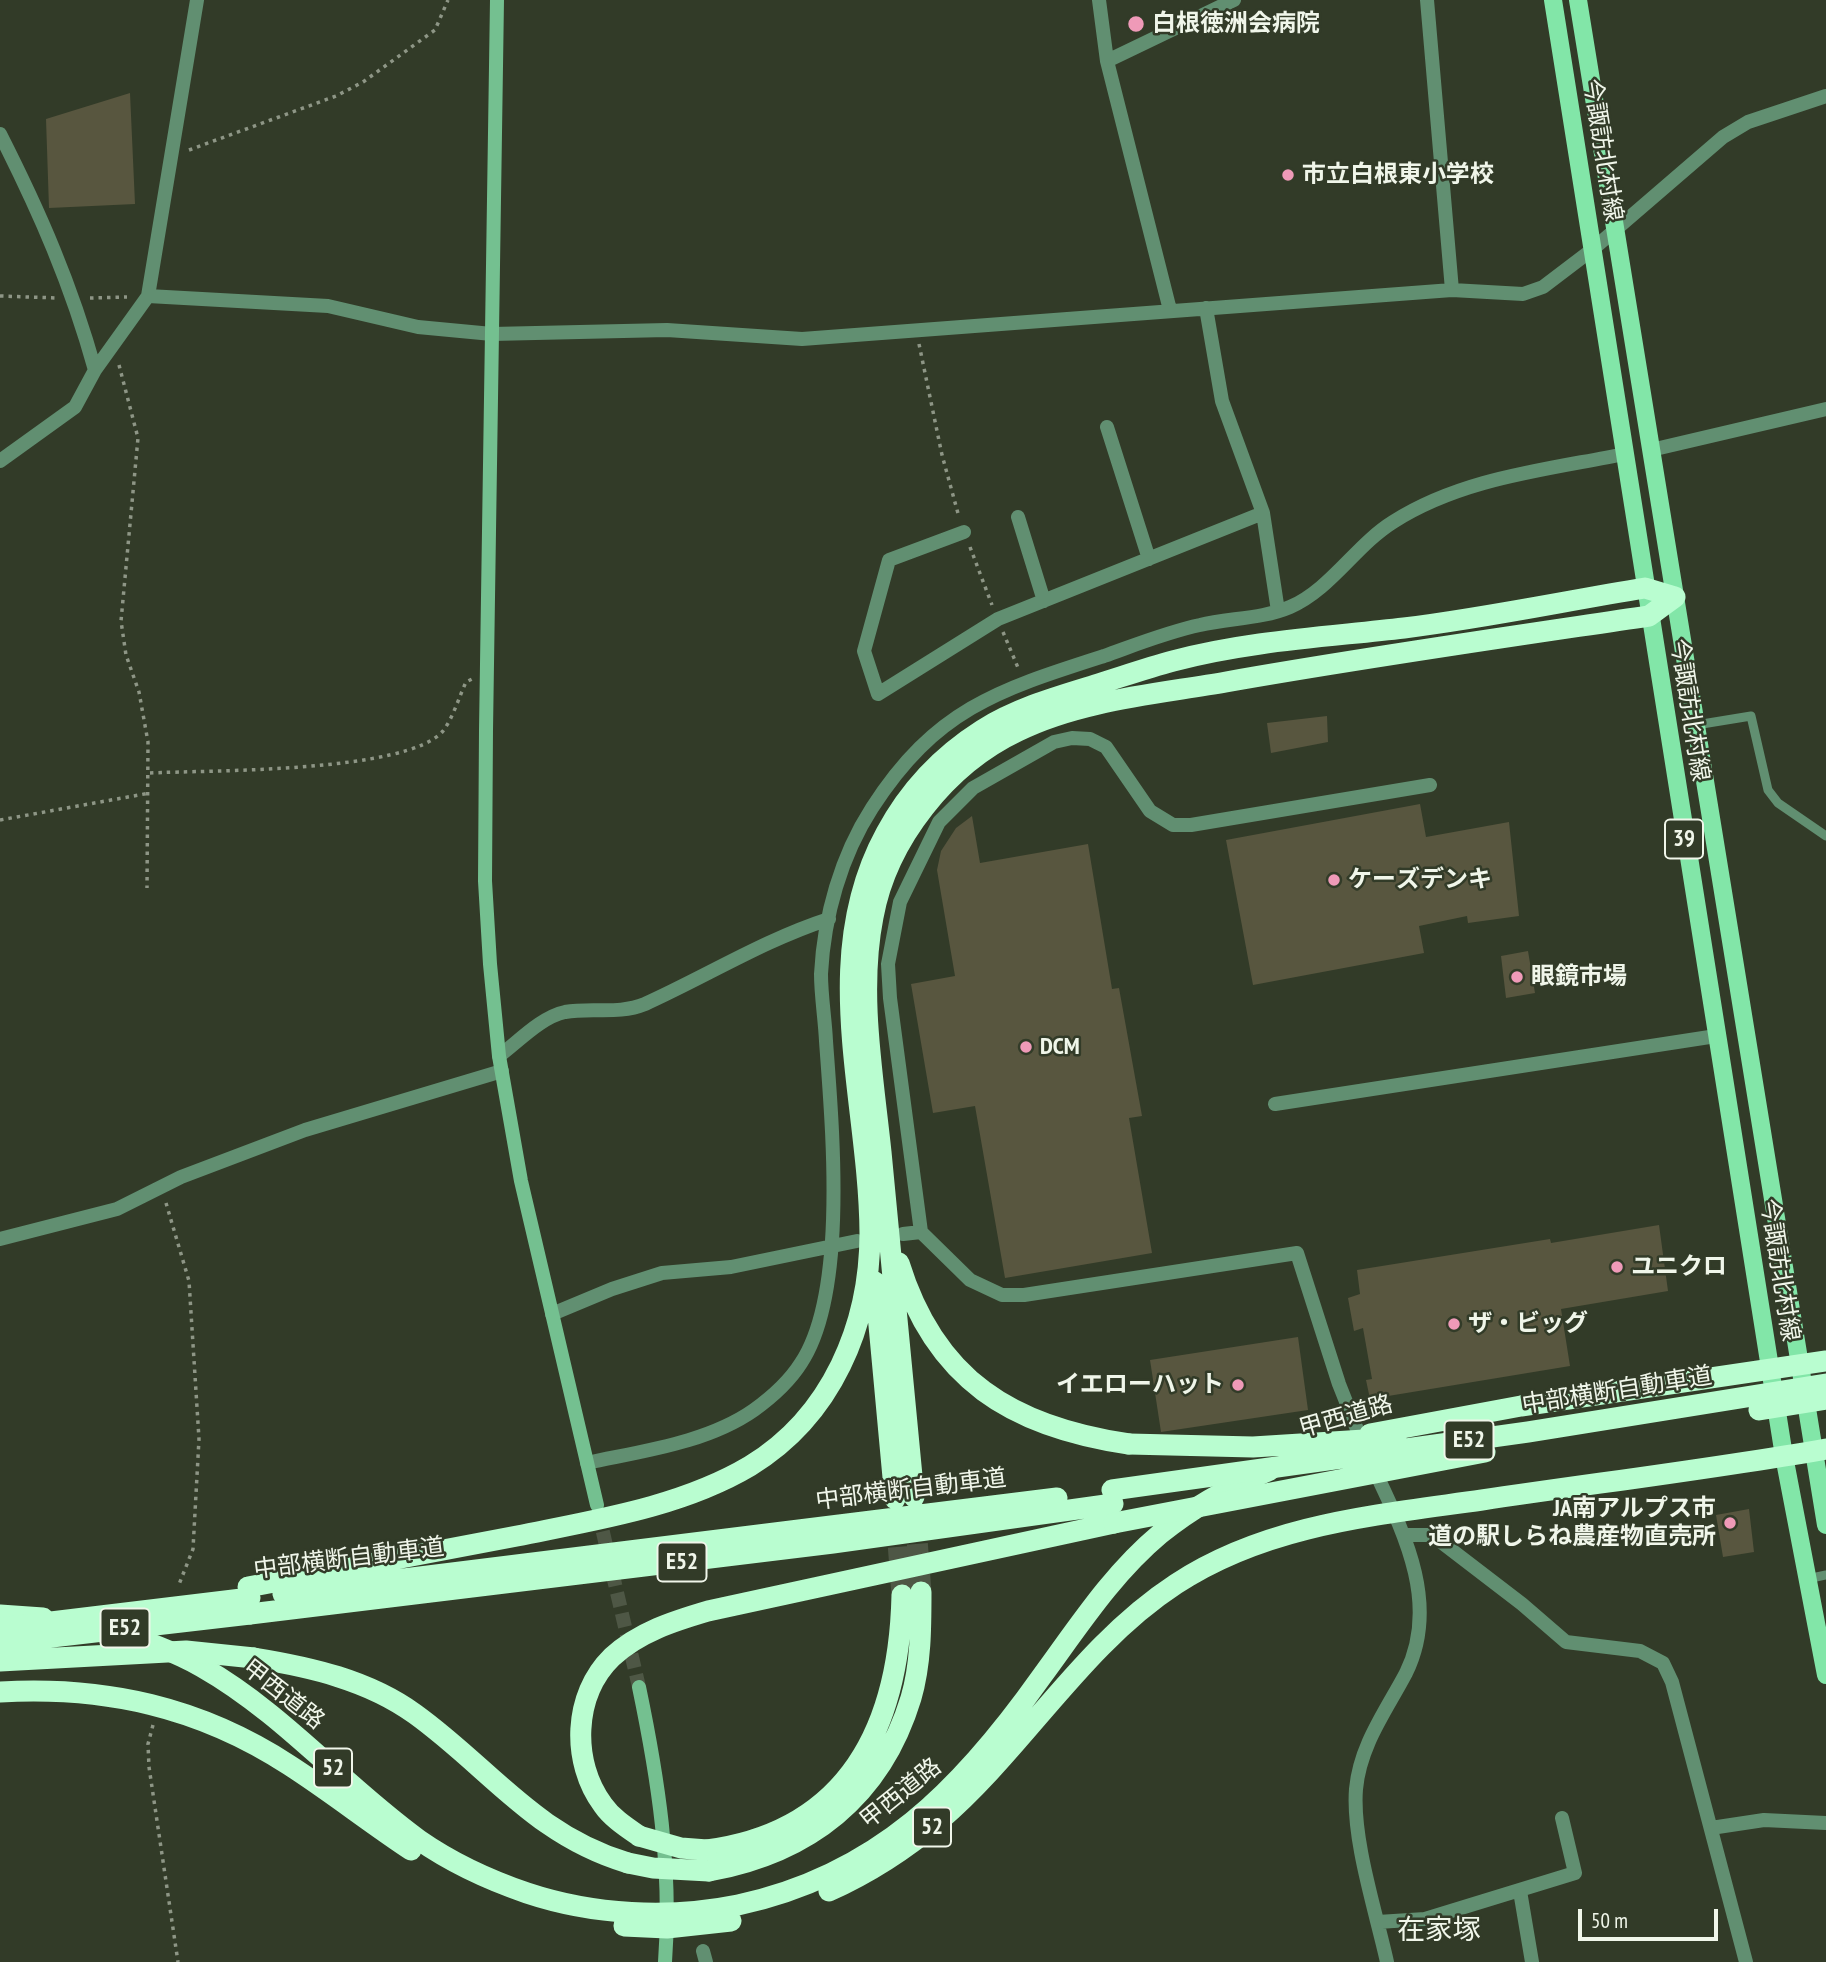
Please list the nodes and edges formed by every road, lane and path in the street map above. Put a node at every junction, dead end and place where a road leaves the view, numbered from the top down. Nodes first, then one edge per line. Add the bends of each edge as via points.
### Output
1 (197, 0) edge
2 (448, 0) edge
3 (497, 0) edge
4 (1099, 0) edge
5 (1234, 0) edge
6 (1427, 0) edge
7 (1553, 0) edge
8 (1578, 0) edge
9 (1107, 61) junction
10 (1826, 96) edge
11 (0, 134) edge
12 (170, 156) junction
13 (1616, 227) junction
14 (1593, 248) junction
15 (1452, 290) junction
16 (148, 296) junction
17 (1206, 308) junction
18 (1170, 310) junction
19 (916, 330) junction
20 (492, 334) junction
21 (114, 345) junction
22 (95, 370) junction
23 (1826, 410) edge
24 (1107, 427) dead end
25 (1651, 450) junction
26 (1625, 454) junction
27 (0, 461) edge
28 (1263, 513) junction
29 (1018, 517) dead end
30 (964, 532) junction
31 (1149, 559) junction
32 (1645, 588) junction
33 (1675, 597) junction
34 (1044, 601) junction
35 (1278, 611) junction
36 (1649, 617) junction
37 (998, 619) junction
38 (487, 671) junction
39 (1024, 682) junction
40 (1696, 725) junction
41 (150, 773) junction
42 (1430, 785) dead end
43 (150, 793) junction
44 (0, 820) edge
45 (1826, 836) edge
46 (147, 888) dead end
47 (829, 919) junction
48 (1716, 1036) junction
49 (500, 1064) junction
50 (1275, 1104) dead end
51 (162, 1187) junction
52 (921, 1232) junction
53 (880, 1233) junction
54 (0, 1239) edge
55 (832, 1245) junction
56 (552, 1314) junction
57 (1826, 1361) edge
58 (1800, 1365) junction
59 (1770, 1369) junction
60 (1826, 1382) edge
61 (1826, 1399) edge
62 (1359, 1436) junction
63 (1820, 1450) edge
64 (1784, 1456) junction
65 (587, 1463) junction
66 (904, 1498) tunnel mouth
67 (597, 1505) tunnel mouth
68 (1113, 1506) junction
69 (1395, 1513) junction
70 (1826, 1525) edge
71 (1405, 1535) junction
72 (1826, 1576) edge
73 (1807, 1579) junction
74 (174, 1592) dead end
75 (912, 1593) tunnel mouth
76 (249, 1600) junction
77 (0, 1615) edge
78 (0, 1628) edge
79 (0, 1643) edge
80 (0, 1661) edge
81 (1826, 1675) edge
82 (639, 1686) tunnel mouth
83 (0, 1692) edge
84 (159, 1704) junction
85 (1562, 1818) dead end
86 (1826, 1823) edge
87 (1711, 1828) junction
88 (708, 1860) junction
89 (1520, 1891) junction
90 (668, 1920) junction
91 (1378, 1922) junction
92 (178, 1962) edge
93 (665, 1962) edge
94 (1387, 1962) edge
95 (1532, 1962) edge
96 (1746, 1962) edge

1 - 12 street
2 - 12 path via 435,30 363,82
3 - 20 street
4 - 9 street
5 - 9 street
6 - 15 street
7 - 14 main road, 今諏訪北村線 / 39
8 - 13 main road, 今諏訪北村線 / 39
9 - 18 street
10 - 13 street via 1748,122 1723,136
11 - 22 street via 75,298
12 - 16 street
13 - 14 street
13 - 25 main road, 今諏訪北村線 / 39
14 - 15 street via 1543,287 1523,294
14 - 26 main road, 今諏訪北村線 / 39
15 - 17 street
16 - 20 street via 328,306 418,327
16 - 21 street
17 - 18 street
17 - 28 street via 1222,401
18 - 19 street
19 - 20 street via 802,339 667,330
19 - 30 path via 942,455
20 - 38 street
21 - 22 street
21 - 41 path via 138,438 121,621 126,655 139,692
22 - 27 street via 75,407
23 - 25 street
24 - 31 street
25 - 33 main road, 今諏訪北村線 / 39
26 - 32 main road, 今諏訪北村線 / 39
26 - 35 street via 1474,484 1433,498 1388,525 1302,602
28 - 31 street
28 - 35 street
29 - 34 street
30 - 37 path
30 - 37 street via 889,560 864,651 878,694
31 - 34 street
32 - 33 highway
32 - 36 main road, 今諏訪北村線 / 39
32 - 53 highway via 1175,660 1010,714 949,754 899,808 868,873 850,953 849,1001
33 - 36 highway
33 - 40 main road, 今諏訪北村線 / 39
34 - 37 street
35 - 39 street via 1199,625
36 - 48 main road, 今諏訪北村線 / 39
36 - 53 highway via 1386,654 1089,707 1019,730 980,755 936,794 916,820 884,879 873,914 867,1002
37 - 39 path
38 - 41 path via 466,682 444,730 402,754 355,762
38 - 49 street via 485,881
39 - 47 street via 973,705 937,731 896,773 844,862
40 - 45 lane via 1751,716 1768,790 1778,803
40 - 58 main road, 今諏訪北村線 / 39
41 - 43 path
42 - 52 street via 1173,825 1150,811 1106,747 1090,739 1072,738 1029,753 973,788 939,822 927,842 900,902 888,964
43 - 44 path
43 - 46 path
47 - 49 street via 784,934 642,1005 611,1013 565,1012 549,1019
47 - 55 street via 821,975 833,1142
48 - 50 street
48 - 59 main road, 今諏訪北村線 / 39
49 - 51 street via 306,1130
49 - 56 street
51 - 54 street via 117,1209
51 - 74 path via 189,1281 199,1439 193,1549
52 - 53 street
52 - 62 street via 970,1280 1002,1295 1297,1253
53 - 55 street
53 - 60 highway, bridge via 921,1317 945,1354 972,1383 1005,1406 1082,1437 1129,1444 1253,1447 1377,1440 1489,1428 1749,1387
53 - 66 highway
53 - 76 highway via 863,1305 821,1402 800,1427 747,1468 689,1494 592,1520
55 - 56 street via 731,1267 662,1273
55 - 65 street via 820,1319 803,1361 782,1388 751,1412 715,1430
56 - 65 street
57 - 58 highway, 甲西道路 / 52
58 - 59 highway, 甲西道路 / 52
58 - 63 main road, 今諏訪北村線 / 39
59 - 62 highway, 甲西道路 / 52 via 1521,1406
59 - 64 main road, 今諏訪北村線 / 39
60 - 68 highway, 中部横断自動車道 / E52, bridge
61 - 68 highway, 中部横断自動車道 / E52, bridge
62 - 69 street
62 - 90 highway, 甲西道路 / 52 via 1227,1490 1160,1534 1110,1585 1004,1730 964,1776 892,1840 848,1867 767,1899
63 - 64 highway, 甲西道路 / 52
63 - 70 main road, 今諏訪北村線 / 39
64 - 69 highway, 甲西道路 / 52
64 - 73 main road, 今諏訪北村線 / 39
65 - 67 street
68 - 76 highway, 中部横断自動車道 / E52 via 833,1544
68 - 88 highway, bridge via 708,1611 636,1639 611,1658 584,1707 579,1734 590,1784 603,1806 639,1836
69 - 71 street
69 - 90 highway, 甲西道路 / 52 via 1303,1530 1257,1544 1177,1583 1108,1637 941,1819 901,1852 857,1879 771,1912 719,1923
71 - 87 street via 1432,1535 1566,1642 1640,1651 1663,1663
71 - 91 street via 1420,1597 1417,1633 1407,1670 1362,1758 1356,1790 1357,1826
72 - 73 lane
73 - 81 main road, 今諏訪北村線 / 39
75 - 88 highway via 892,1692 883,1720 858,1765 799,1819
76 - 78 highway, 中部横断自動車道 / E52, bridge
76 - 79 highway, 中部横断自動車道 / E52, bridge
77 - 90 highway, 甲西道路 / 52 via 47,1618 150,1643 201,1667 274,1717 421,1841 495,1881 576,1906
80 - 88 highway, bridge via 186,1651 311,1667 359,1684 413,1713 542,1822 588,1849 653,1868
82 - 90 street via 657,1772
83 - 84 highway, 甲西道路 / 52 via 69,1691
84 - 90 highway, 甲西道路 / 52 via 216,1724 252,1743 416,1853 491,1893 574,1919
84 - 92 path via 148,1744 149,1767
85 - 89 street via 1575,1873
86 - 87 street via 1764,1820
87 - 96 street
89 - 91 street via 1425,1919
89 - 95 street
90 - 93 street
91 - 94 street

